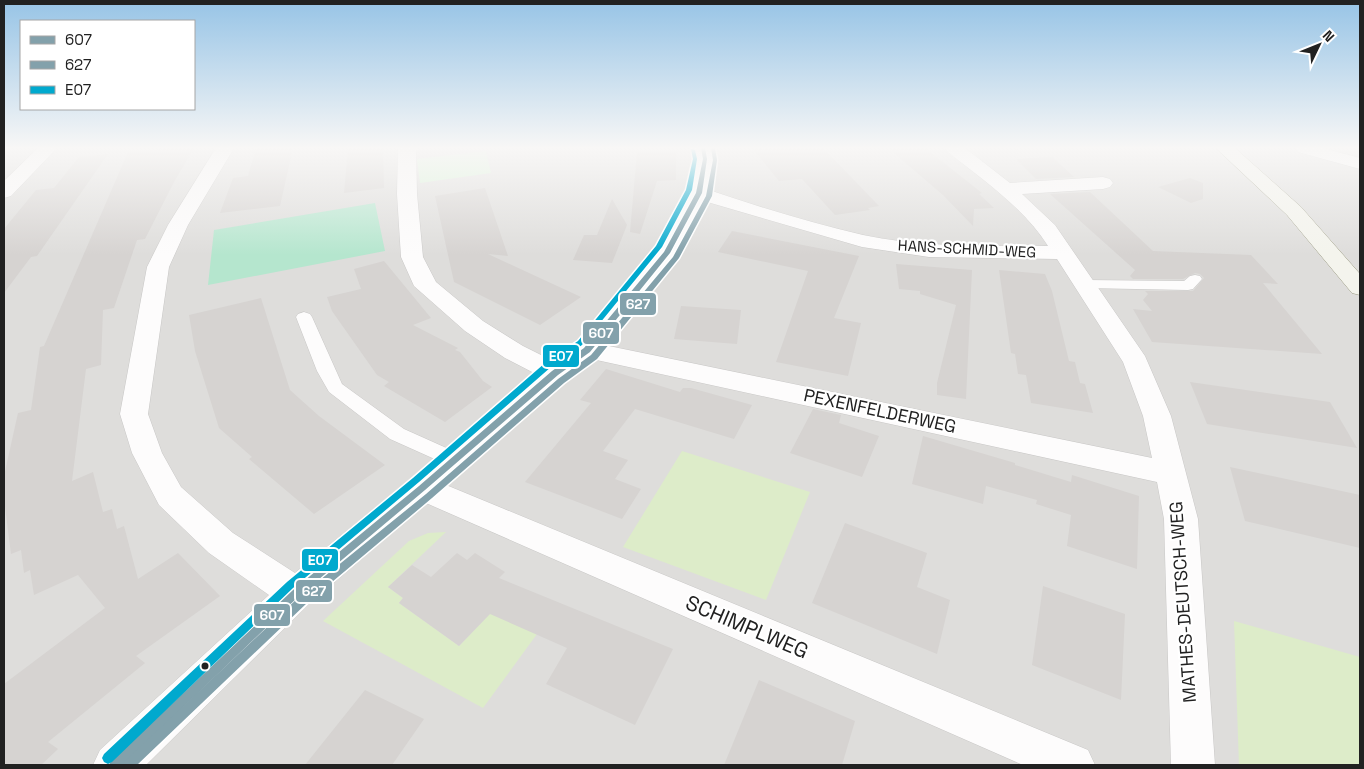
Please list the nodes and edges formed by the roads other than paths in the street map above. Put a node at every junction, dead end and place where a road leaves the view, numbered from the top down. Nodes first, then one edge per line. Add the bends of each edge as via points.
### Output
1 (203, 184) edge
2 (407, 184) edge
3 (701, 184) edge
4 (1000, 184) edge
5 (1089, 184) edge
6 (1264, 184) edge
7 (1006, 189) junction
8 (699, 193) junction
9 (1063, 252) junction
10 (1194, 279) dead end
11 (1084, 284) junction
12 (1360, 288) edge
13 (304, 316) dead end
14 (587, 350) junction
15 (554, 373) junction
16 (455, 460) junction
17 (1172, 474) junction
18 (422, 488) junction
19 (296, 592) junction
20 (115, 765) edge
21 (1073, 765) edge
22 (1193, 765) edge

1 - 19 street via 158,267 134,414 148,453 170,496 221,543
2 - 15 street via 412,258 426,286 474,326
3 - 8 street
4 - 7 street, MATHES-DEUTSCH-WEG
5 - 7 street
6 - 12 street via 1294,211
7 - 9 street, MATHES-DEUTSCH-WEG via 1048,229
8 - 9 street, HANS-SCHMID-WEG via 862,242 929,250
8 - 14 street via 667,253
9 - 11 street, MATHES-DEUTSCH-WEG
10 - 11 lane via 1188,286
11 - 17 street, MATHES-DEUTSCH-WEG via 1136,362 1157,416
13 - 16 lane via 335,388 397,434
14 - 15 street
14 - 17 street, PEXENFELDERWEG
15 - 16 street
16 - 18 street
17 - 22 street, MATHES-DEUTSCH-WEG via 1181,519
18 - 19 street
18 - 21 street, SCHIMPLWEG
19 - 20 street

